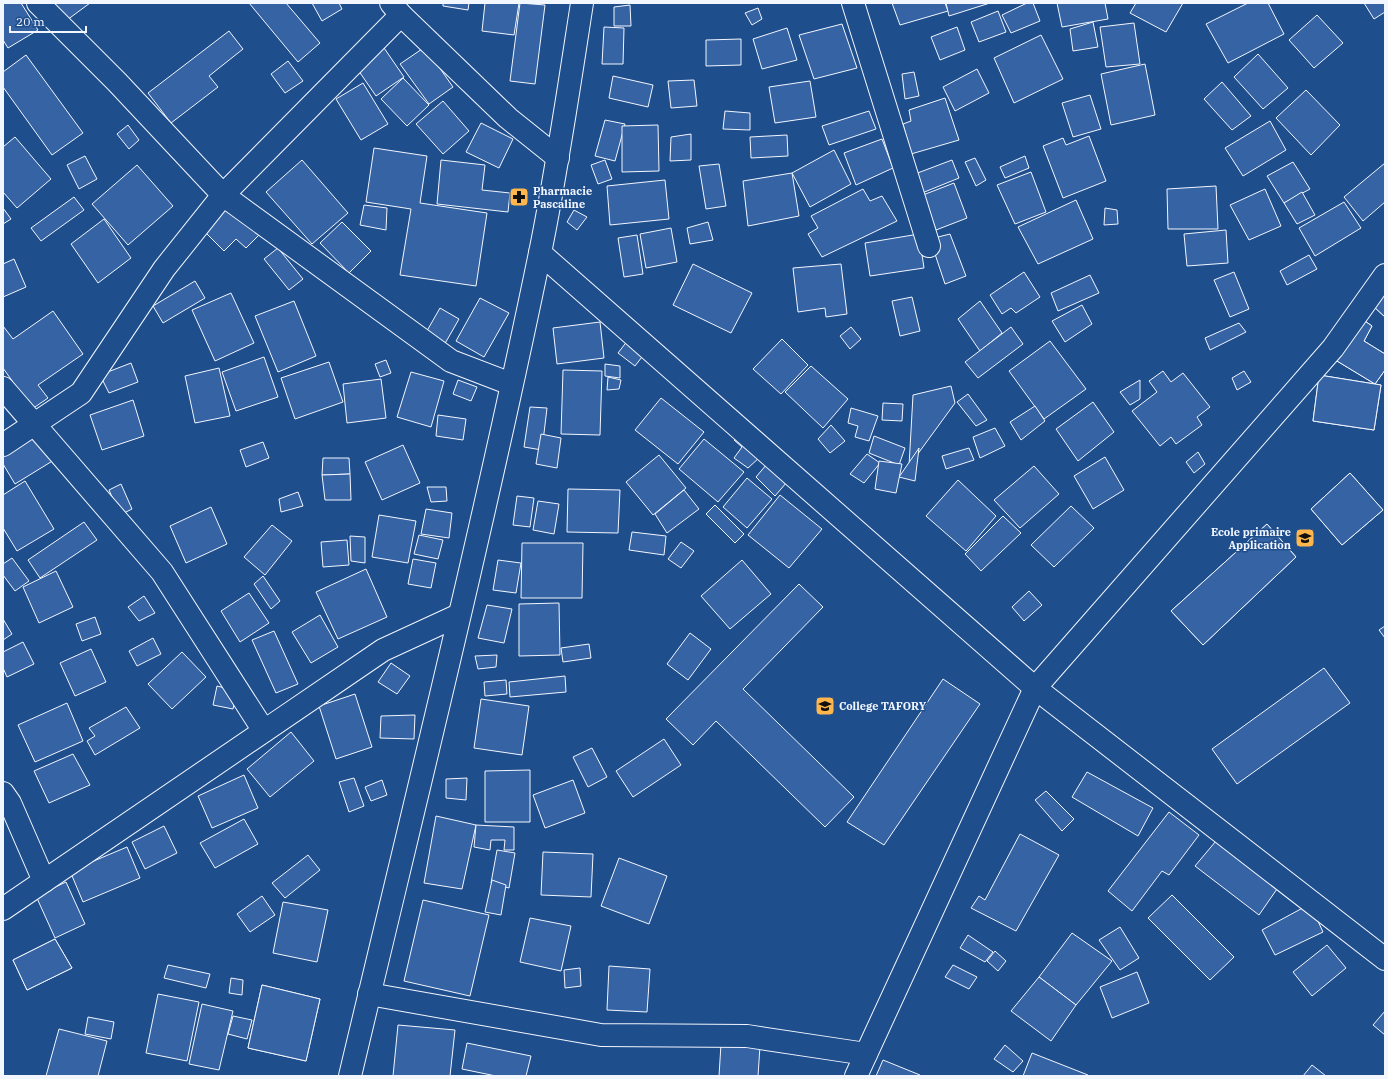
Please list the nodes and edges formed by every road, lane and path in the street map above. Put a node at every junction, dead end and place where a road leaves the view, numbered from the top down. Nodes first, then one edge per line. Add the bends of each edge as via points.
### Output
1 (38, 3) edge
2 (582, 3) edge
3 (853, 3) edge
4 (396, 9) edge
5 (558, 158) junction
6 (223, 195) junction
7 (929, 246) dead end
8 (540, 253) junction
9 (1385, 275) edge
10 (511, 384) junction
11 (3, 388) edge
12 (35, 424) junction
13 (3, 445) edge
14 (459, 615) junction
15 (1035, 688) junction
16 (264, 731) junction
17 (3, 793) edge
18 (44, 881) junction
19 (3, 909) edge
20 (1385, 959) edge
21 (369, 994) junction
22 (866, 1054) junction
23 (350, 1076) edge
24 (856, 1076) edge

1 - 6 street via 117,82
2 - 5 street
3 - 7 street
4 - 5 street via 508,118
4 - 6 street
5 - 8 street
6 - 10 street via 451,362
6 - 12 street via 164,269 81,393
8 - 10 street
8 - 15 street
9 - 15 street via 1333,348
10 - 14 street
11 - 12 street
12 - 13 street
12 - 16 street via 162,572
14 - 16 street via 383,650
14 - 21 street
15 - 20 street
15 - 22 street
16 - 18 street
17 - 18 street via 10,803
18 - 19 street
21 - 22 street via 601,1035 747,1036
21 - 23 street
22 - 24 street

